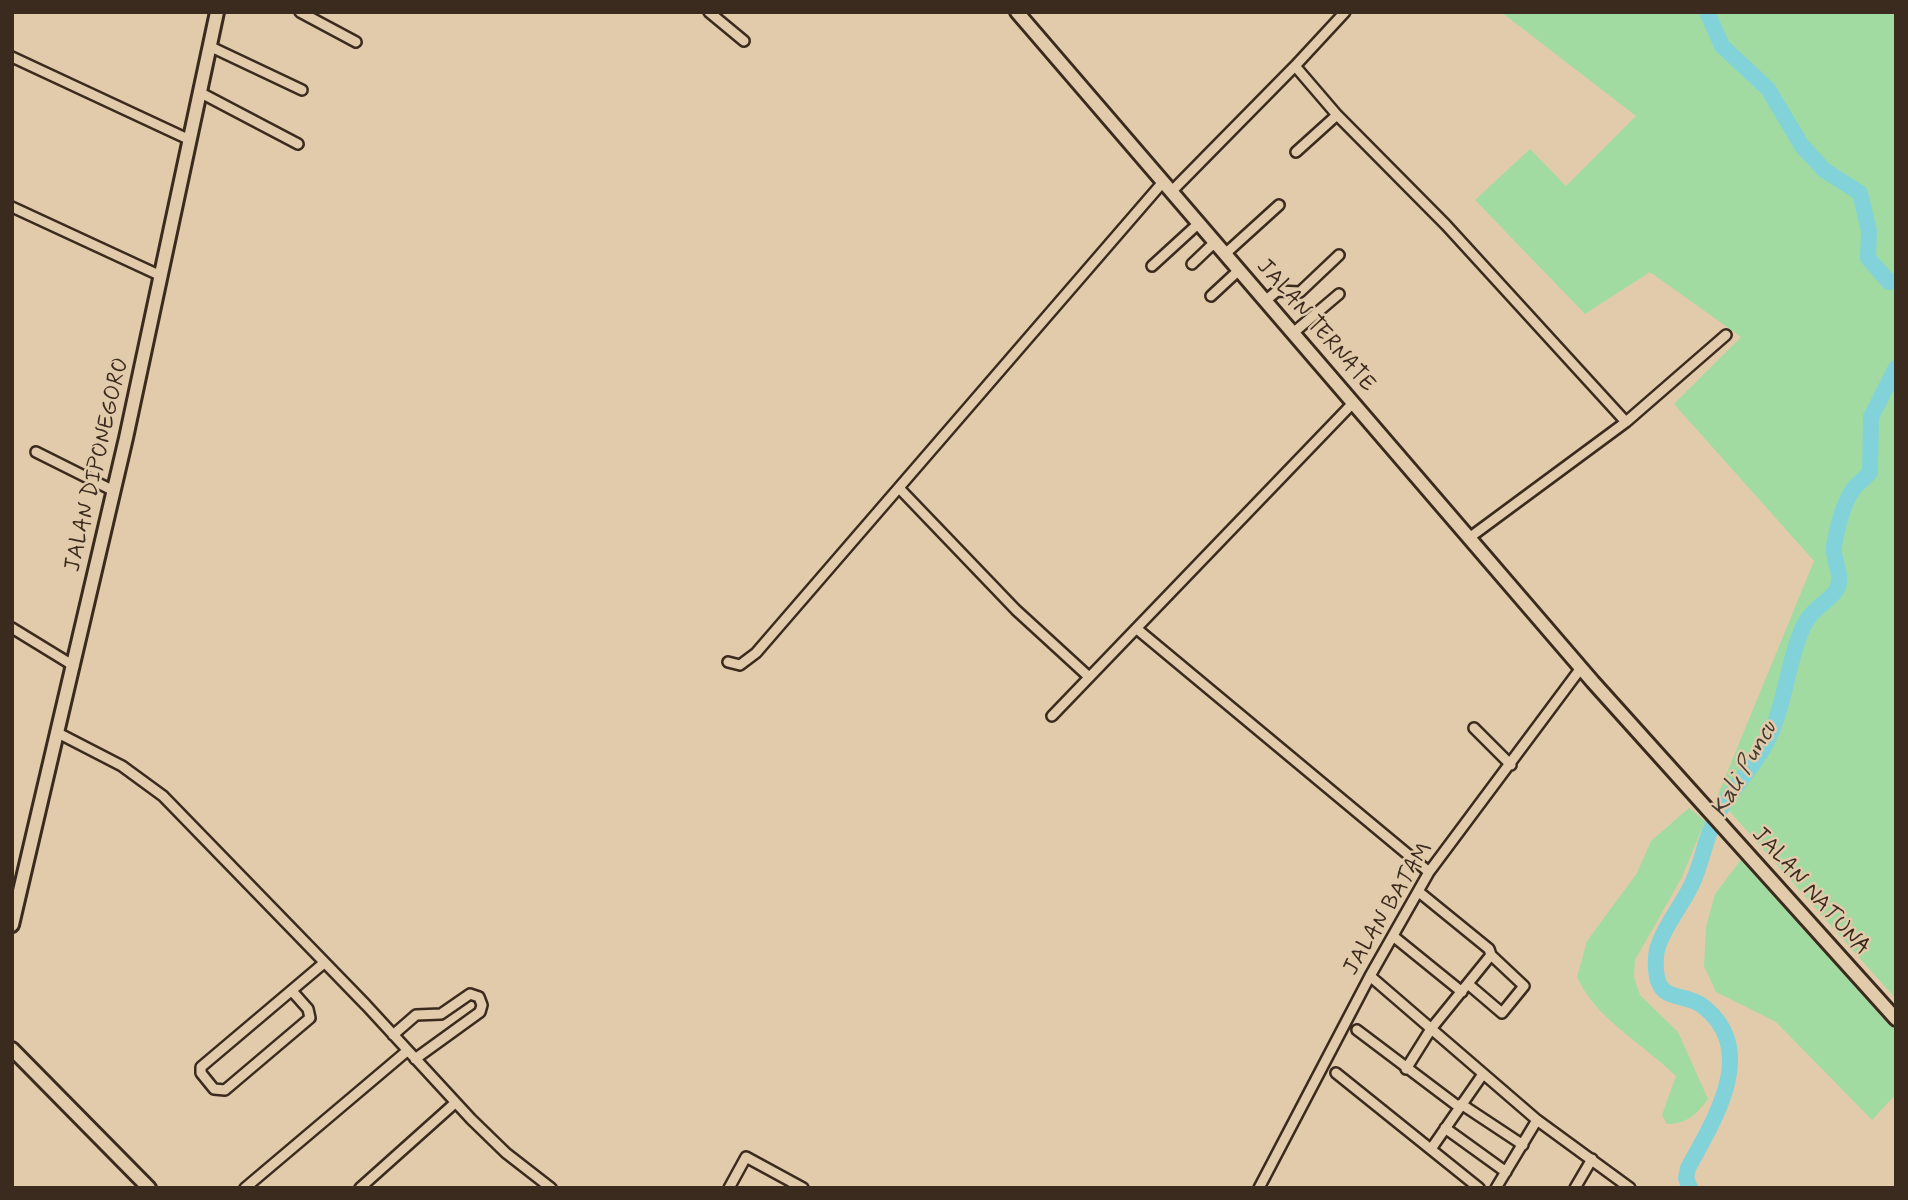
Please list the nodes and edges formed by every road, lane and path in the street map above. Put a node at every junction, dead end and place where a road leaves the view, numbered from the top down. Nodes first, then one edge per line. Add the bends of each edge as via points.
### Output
1 (217, 12) edge
2 (300, 12) edge
3 (709, 12) edge
4 (1345, 12) edge
5 (1022, 15) edge
6 (744, 41) dead end
7 (356, 42) dead end
8 (209, 46) junction
9 (12, 57) edge
10 (1295, 66) junction
11 (302, 90) dead end
12 (201, 93) junction
13 (1337, 114) junction
14 (190, 140) junction
15 (298, 144) dead end
16 (1296, 152) dead end
17 (1167, 187) junction
18 (1279, 205) dead end
19 (12, 207) edge
20 (1199, 223) junction
21 (1215, 242) junction
22 (1225, 254) junction
23 (1339, 255) dead end
24 (1192, 264) dead end
25 (1152, 266) dead end
26 (1238, 270) junction
27 (161, 276) junction
28 (1339, 293) dead end
29 (1211, 296) dead end
30 (1265, 301) junction
31 (1293, 333) junction
32 (1726, 335) dead end
33 (1353, 403) junction
34 (1626, 422) junction
35 (36, 452) dead end
36 (899, 488) junction
37 (114, 491) junction
38 (1469, 538) junction
39 (12, 628) edge
40 (1137, 629) junction
41 (728, 662) dead end
42 (74, 666) junction
43 (1581, 668) junction
44 (1088, 676) junction
45 (1052, 716) dead end
46 (1474, 728) dead end
47 (58, 733) junction
48 (1511, 765) junction
49 (1429, 872) junction
50 (1419, 892) junction
51 (12, 925) edge
52 (1393, 936) junction
53 (1491, 955) junction
54 (324, 963) junction
55 (1370, 976) junction
56 (1465, 988) junction
57 (292, 991) junction
58 (1896, 1019) edge
59 (1431, 1029) junction
60 (1357, 1030) dead end
61 (393, 1035) junction
62 (12, 1049) edge
63 (407, 1051) junction
64 (415, 1059) junction
65 (1406, 1069) junction
66 (1336, 1073) dead end
67 (1483, 1074) junction
68 (455, 1103) junction
69 (1460, 1105) junction
70 (1537, 1121) junction
71 (1445, 1128) junction
72 (1522, 1145) junction
73 (1431, 1149) junction
74 (1592, 1159) junction
75 (1506, 1172) junction
76 (149, 1188) edge
77 (245, 1188) edge
78 (360, 1188) edge
79 (551, 1188) edge
80 (729, 1188) edge
81 (803, 1188) edge
82 (1259, 1188) edge
83 (1479, 1188) edge
84 (1496, 1188) edge
85 (1575, 1188) edge
86 (1630, 1188) edge

1 - 8 street, JALAN DIPONEGORO
2 - 7 street
3 - 6 street
4 - 10 street
5 - 17 street, JALAN TERNATE
8 - 11 street
8 - 12 street, JALAN DIPONEGORO
9 - 14 street
10 - 13 street
10 - 17 street
12 - 14 street, JALAN DIPONEGORO
12 - 15 street
13 - 16 street
13 - 34 street via 1446,225
14 - 27 street, JALAN DIPONEGORO
17 - 20 street, JALAN TERNATE
17 - 36 street
18 - 22 street
19 - 27 street
20 - 21 street, JALAN TERNATE
20 - 25 street
21 - 22 street, JALAN TERNATE
21 - 24 street
22 - 26 street, JALAN TERNATE
23 - 30 street via 1300,292 1277,291
26 - 29 street
26 - 30 street, JALAN TERNATE
27 - 37 street, JALAN DIPONEGORO
28 - 31 street
30 - 31 street, JALAN TERNATE
31 - 33 street, JALAN TERNATE
32 - 34 street
33 - 38 street, JALAN TERNATE
33 - 40 street
34 - 38 street
35 - 37 street
36 - 41 street via 756,653 740,665
36 - 44 street via 1016,610
37 - 42 street, JALAN DIPONEGORO
38 - 43 street, JALAN TERNATE
39 - 42 street
40 - 44 street
40 - 49 street
42 - 47 street, JALAN DIPONEGORO
43 - 48 street, JALAN BATAM
43 - 58 street, JALAN NATUNA
44 - 45 street
46 - 48 street
47 - 51 street, JALAN DIPONEGORO
47 - 54 street via 98,752 163,796
48 - 49 street, JALAN BATAM
49 - 50 street, JALAN BATAM
50 - 52 street, JALAN BATAM
50 - 53 street
52 - 55 street, JALAN BATAM
52 - 56 street
53 - 56 street
53 - 56 street via 1524,986 1504,1012
54 - 57 street
54 - 61 street
55 - 59 street
55 - 82 street, JALAN BATAM
56 - 59 street
57 - 57 street via 201,1067 214,1089 225,1090 310,1017
59 - 65 street
59 - 67 street
60 - 65 street
61 - 63 street
61 - 64 street via 416,1016 441,1014 470,994 480,997 480,1012
62 - 76 street
63 - 64 street
63 - 77 street
64 - 68 street
65 - 69 street
66 - 73 street
67 - 69 street
67 - 70 street
68 - 78 street
68 - 79 street via 506,1153
69 - 71 street
69 - 72 street
70 - 72 street
70 - 74 street
71 - 73 street
71 - 75 street
72 - 75 street
73 - 83 street
74 - 85 street
74 - 86 street
75 - 84 street
80 - 81 street via 746,1157

